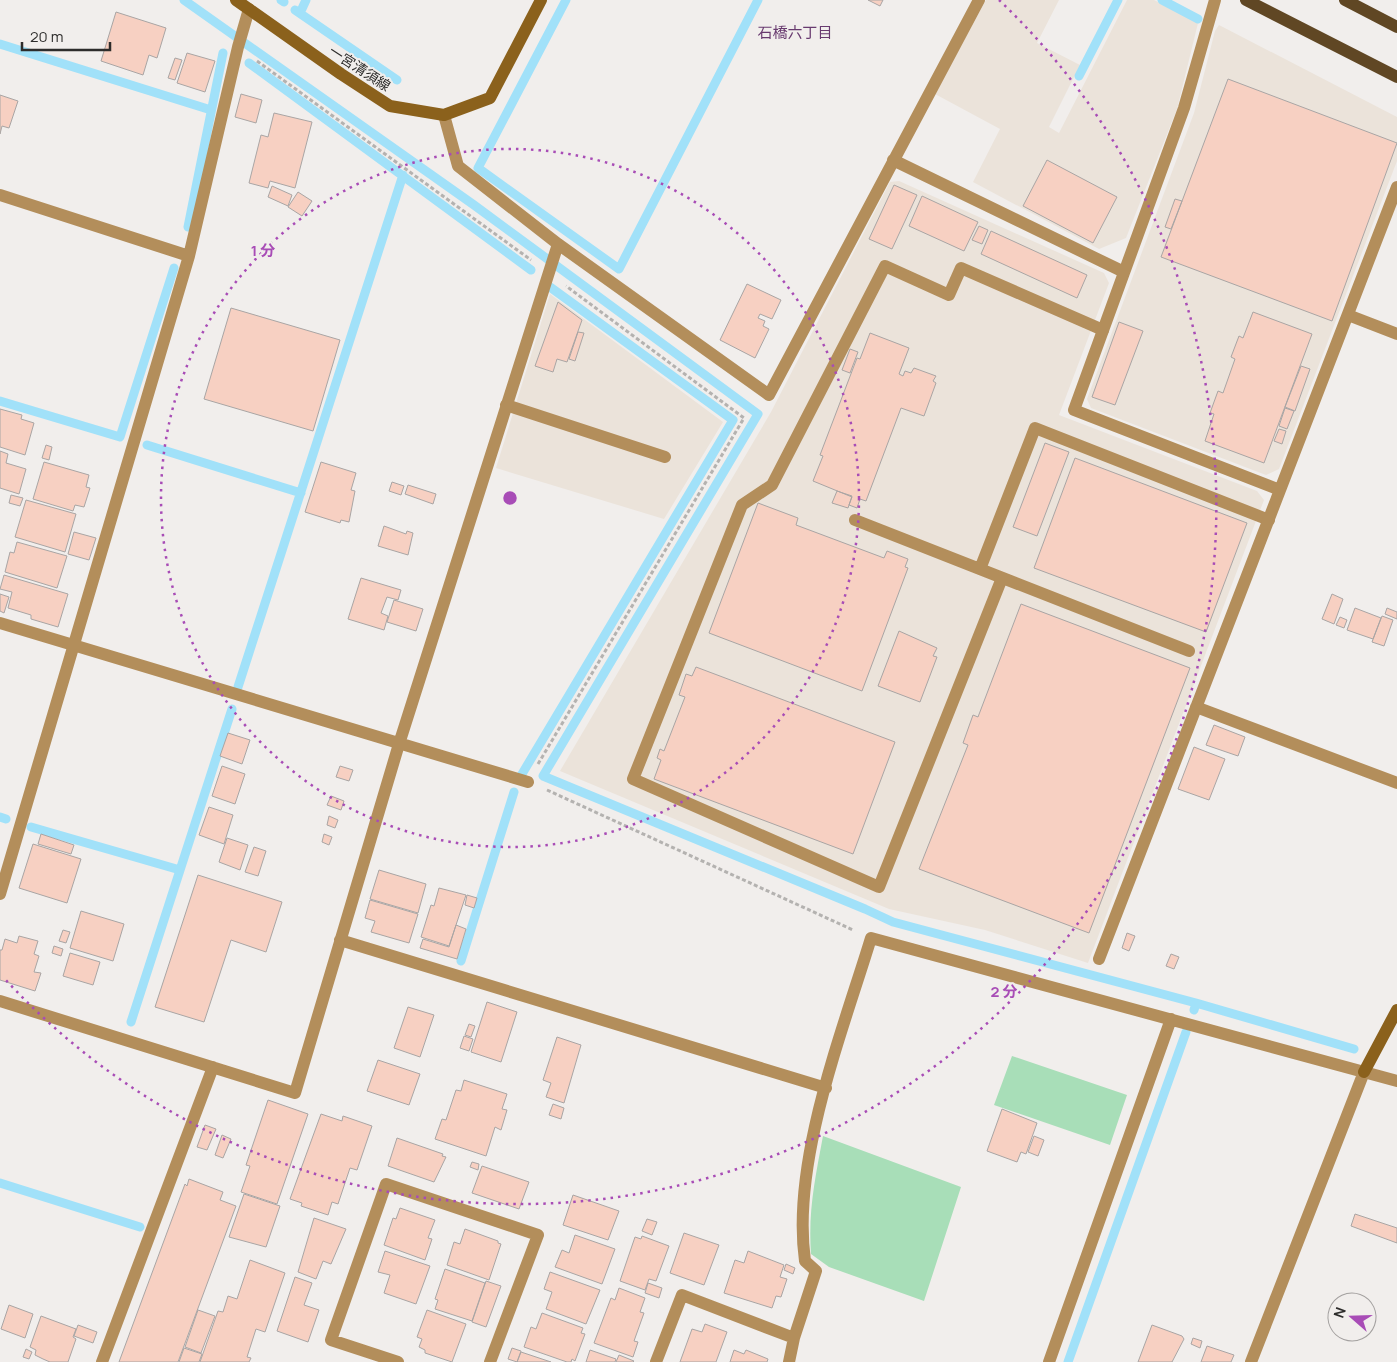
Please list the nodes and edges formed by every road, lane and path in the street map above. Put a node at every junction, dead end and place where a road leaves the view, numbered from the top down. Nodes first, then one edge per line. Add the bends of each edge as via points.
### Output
1 (236, 0) edge
2 (541, 0) edge
3 (979, 0) edge
4 (1215, 0) edge
5 (1246, 0) edge
6 (1345, 0) edge
7 (249, 10) junction
8 (1397, 27) edge
9 (238, 47) junction
10 (1397, 77) edge
11 (444, 115) junction
12 (892, 160) junction
13 (1397, 187) edge
14 (0, 195) edge
15 (558, 244) junction
16 (189, 256) junction
17 (1124, 272) junction
18 (548, 273) junction
19 (1348, 315) junction
20 (1103, 330) junction
21 (1397, 334) edge
22 (506, 405) junction
23 (665, 457) dead end
24 (1280, 490) junction
25 (855, 520) dead end
26 (1269, 520) junction
27 (980, 569) junction
28 (1002, 578) junction
29 (0, 623) edge
30 (74, 647) junction
31 (1189, 651) dead end
32 (1196, 707) junction
33 (399, 744) junction
34 (528, 782) junction
35 (1397, 783) edge
36 (0, 894) edge
37 (872, 938) junction
38 (340, 940) junction
39 (1099, 959) dead end
40 (0, 1001) edge
41 (1397, 1010) edge
42 (1171, 1020) junction
43 (213, 1067) junction
44 (1364, 1072) junction
45 (1397, 1081) edge
46 (826, 1088) junction
47 (794, 1338) junction
48 (102, 1362) edge
49 (398, 1362) edge
50 (490, 1362) edge
51 (656, 1362) edge
52 (789, 1362) edge
53 (1049, 1362) edge
54 (1252, 1362) edge

1 - 7 main road, 一宮清須線
2 - 11 main road, 一宮清須線 via 490,98
3 - 12 street
4 - 17 street via 1184,108
5 - 10 main road
6 - 8 main road
7 - 9 street
7 - 11 main road, 一宮清須線 via 390,106
9 - 16 street
9 - 18 path
11 - 15 street via 458,166
12 - 15 street via 769,395
12 - 17 street
13 - 19 street
14 - 16 street
15 - 18 street
16 - 30 street
17 - 20 street
18 - 22 street
18 - 34 path via 744,418
19 - 21 street
19 - 24 street
20 - 24 street via 1074,410
20 - 28 street via 962,268 949,295 885,266 772,486 742,505 633,779 879,887
22 - 23 street
22 - 33 street
24 - 26 street
25 - 27 street
26 - 27 street via 1036,428
26 - 32 street
27 - 28 street
28 - 31 street
29 - 30 street
30 - 33 street
30 - 36 street
32 - 35 street
32 - 39 street
33 - 34 street
33 - 38 street
34 - 37 path
37 - 42 street
37 - 46 street
38 - 43 street via 295,1092
38 - 46 street
40 - 43 street
41 - 44 main road
42 - 44 street
42 - 53 street
43 - 48 street
44 - 45 street
44 - 54 street
46 - 47 street via 806,1175 801,1222 804,1261 816,1271
47 - 51 street via 682,1295
47 - 52 street
49 - 50 street via 331,1340 386,1184 538,1236

